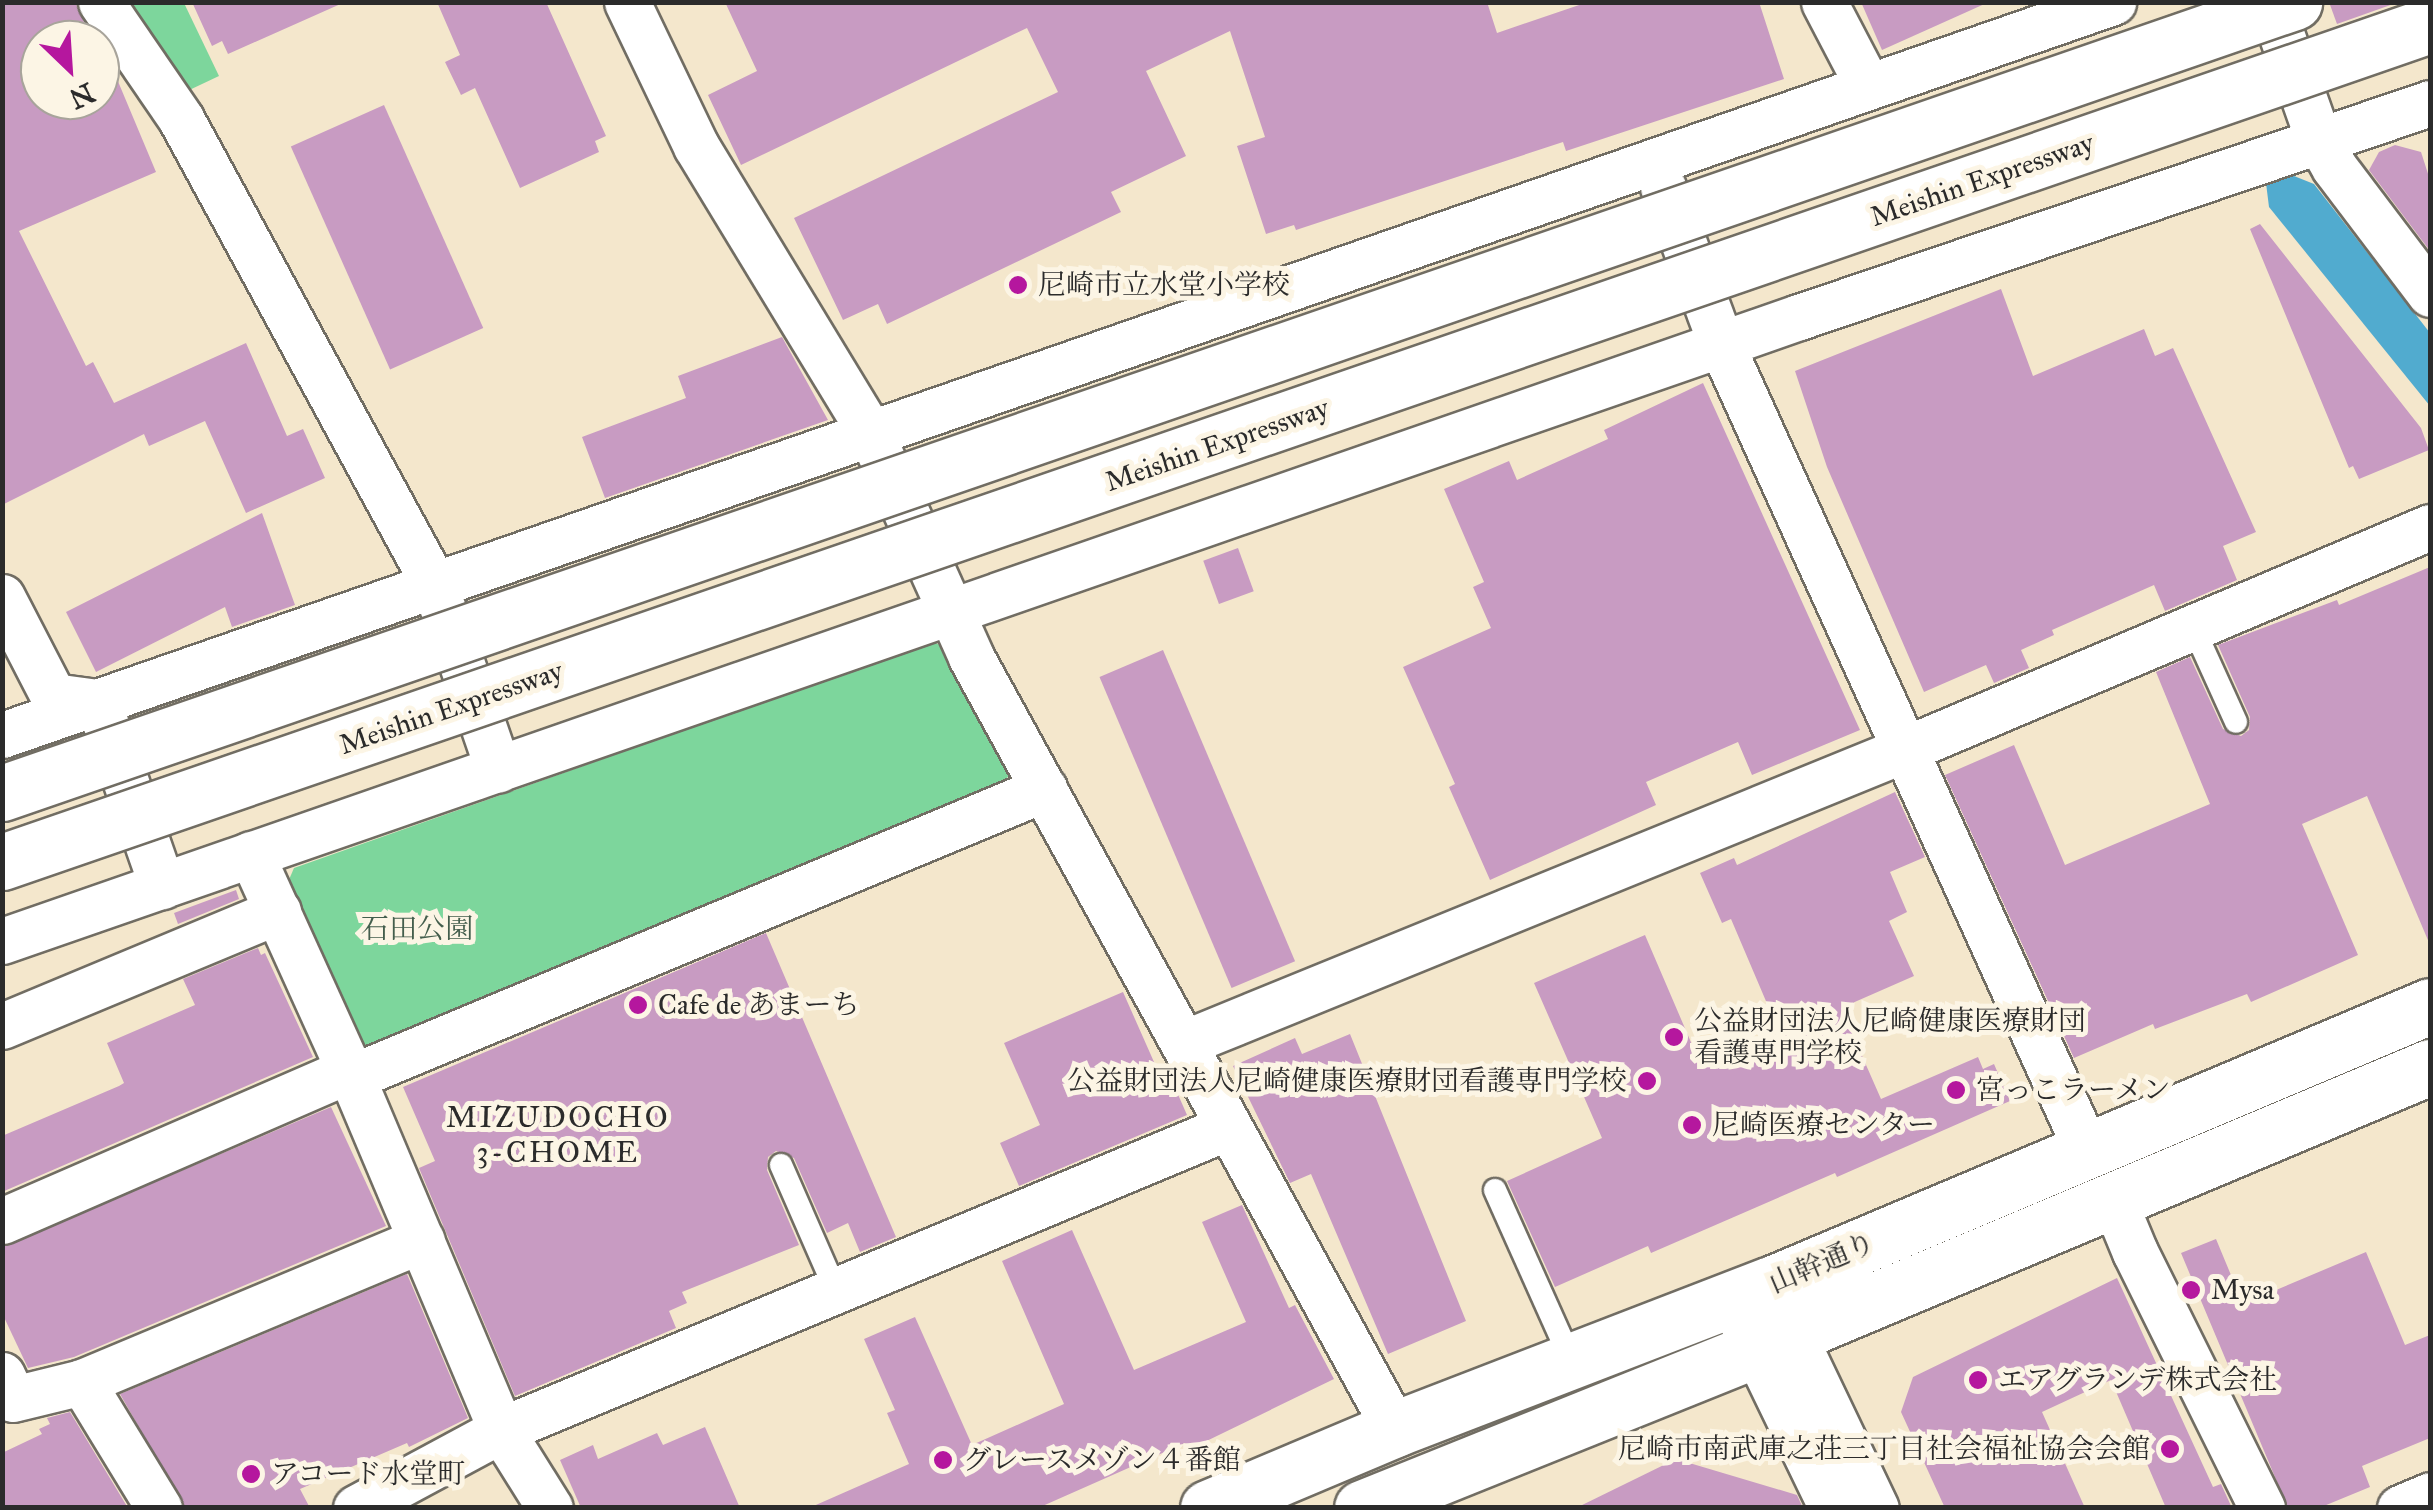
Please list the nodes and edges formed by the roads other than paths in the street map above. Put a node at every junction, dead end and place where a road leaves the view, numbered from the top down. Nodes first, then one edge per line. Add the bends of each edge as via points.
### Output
1 (101, 2) edge
2 (627, 2) edge
3 (1824, 2) edge
4 (2112, 2) edge
5 (2270, 2) edge
6 (2294, 2) edge
7 (2430, 25) edge
8 (1868, 86) junction
9 (2430, 103) edge
10 (2319, 141) junction
11 (1653, 161) junction
12 (2430, 294) edge
13 (1721, 344) junction
14 (871, 434) junction
15 (2430, 527) edge
16 (435, 586) junction
17 (2, 596) edge
18 (951, 612) junction
19 (2194, 627) junction
20 (98, 702) junction
21 (2236, 722) dead end
22 (2, 735) edge
23 (1908, 748) junction
24 (498, 769) junction
25 (1044, 789) junction
26 (2, 794) edge
27 (251, 854) junction
28 (2, 862) edge
29 (162, 886) junction
30 (278, 911) junction
31 (2, 941) edge
32 (2430, 1006) edge
33 (2, 1026) edge
34 (1184, 1042) junction
35 (2430, 1068) edge
36 (352, 1078) junction
37 (1228, 1127) junction
38 (2086, 1151) junction
39 (781, 1165) dead end
40 (1495, 1190) dead end
41 (2113, 1199) junction
42 (2, 1221) edge
43 (421, 1240) junction
44 (836, 1291) junction
45 (1750, 1293) junction
46 (1774, 1342) junction
47 (1571, 1361) junction
48 (2, 1375) edge
49 (82, 1382) junction
50 (1394, 1429) junction
51 (501, 1430) junction
52 (1434, 1494) edge
53 (2430, 1495) edge
54 (159, 1508) edge
55 (356, 1508) edge
56 (550, 1508) edge
57 (1208, 1508) edge
58 (1362, 1508) edge
59 (1832, 1508) edge
60 (1876, 1508) edge
61 (2262, 1508) edge
62 (2400, 1508) edge

1 - 16 street via 181,119
2 - 14 street via 696,146
3 - 8 street
4 - 8 street
5 - 10 street
6 - 26 main road, bridge
7 - 28 main road, Meishin Expressway, bridge
8 - 11 street
9 - 10 street
10 - 12 street
10 - 13 street
11 - 13 street
11 - 14 street
13 - 18 street
13 - 23 street
14 - 16 street
14 - 18 street
15 - 19 street
16 - 20 street
16 - 24 street
17 - 20 street via 53,696
18 - 24 street
18 - 25 street
19 - 21 lane
19 - 23 street
20 - 22 street
20 - 29 street
23 - 34 street
23 - 38 street
24 - 27 street
25 - 34 street
25 - 36 street
27 - 29 street
27 - 30 street
29 - 31 street
30 - 33 street
30 - 36 street
32 - 38 main road, 山幹通り
34 - 37 street
35 - 41 main road, 山幹通り
36 - 42 street via 332,1077
36 - 43 street
37 - 44 street
37 - 50 street
38 - 45 main road, 山幹通り
39 - 44 lane
40 - 47 lane
41 - 46 main road, 山幹通り
41 - 61 street
43 - 49 street
43 - 51 street
44 - 51 street
45 - 46 street
45 - 47 main road, 山幹通り
46 - 52 main road, 山幹通り
46 - 59 street
46 - 60 street
47 - 50 main road, 山幹通り
48 - 49 street via 13,1400
49 - 54 street
50 - 57 main road, 山幹通り
51 - 55 street
51 - 56 street
52 - 58 main road, 山幹通り
53 - 62 street

